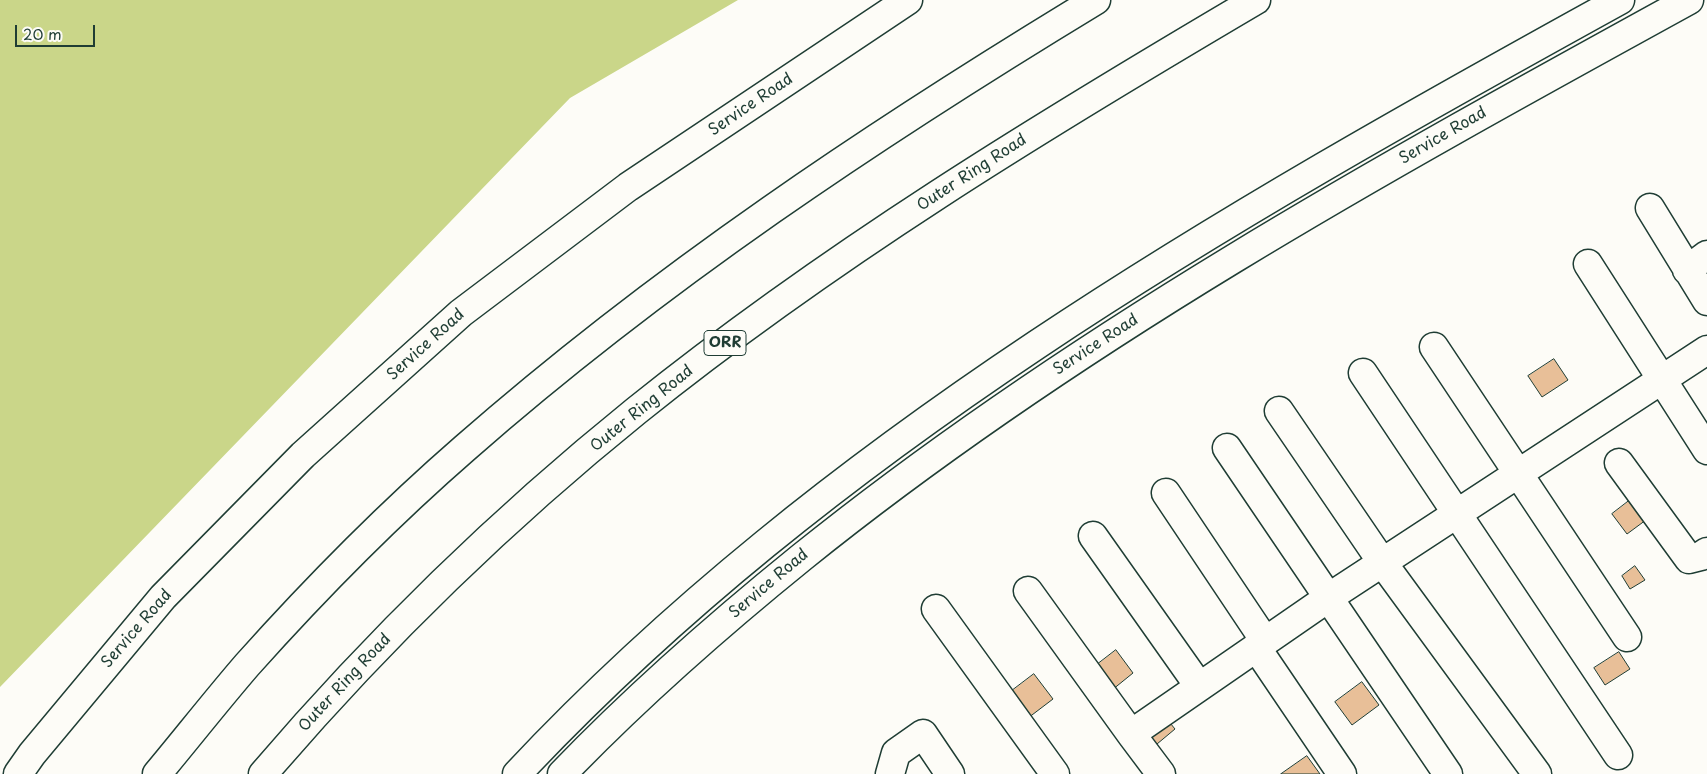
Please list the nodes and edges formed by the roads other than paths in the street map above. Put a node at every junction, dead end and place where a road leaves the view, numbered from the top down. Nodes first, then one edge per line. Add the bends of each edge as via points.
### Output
1 (908, 0) edge
2 (1096, 0) edge
3 (1256, 0) edge
4 (1620, 0) edge
5 (1689, 0) edge
6 (1650, 208) dead end
7 (1697, 262) edge
8 (1588, 264) dead end
9 (1707, 301) edge
10 (1434, 347) dead end
11 (1707, 350) edge
12 (1363, 373) dead end
13 (1661, 380) junction
14 (1279, 411) dead end
15 (1226, 448) dead end
16 (1707, 450) edge
17 (1619, 463) dead end
18 (1518, 473) junction
19 (1166, 493) dead end
20 (1457, 513) junction
21 (1093, 536) dead end
22 (1707, 552) edge
23 (1382, 562) junction
24 (1028, 591) dead end
25 (1328, 598) junction
26 (936, 608) dead end
27 (1627, 637) dead end
28 (1261, 644) junction
29 (1199, 686) junction
30 (1131, 734) junction
31 (1618, 755) dead end
32 (18, 774) edge
33 (157, 774) edge
34 (263, 774) edge
35 (517, 774) edge
36 (562, 774) edge
37 (890, 774) edge
38 (950, 774) edge
39 (1055, 774) edge
40 (1161, 774) edge
41 (1342, 774) edge
42 (1448, 774) edge
43 (1537, 774) edge

1 - 32 main road, Service Road via 628,187 461,313 303,456 163,597
2 - 33 main road via 845,158 713,250 584,348 464,449 354,552 248,665
3 - 34 main road, Outer Ring Road / ORR via 1018,142 892,225 762,315 636,411 521,510 414,609 309,720
4 - 35 main road, Service Road via 1278,192 1036,344 928,419 832,490 687,609
5 - 36 main road, Service Road via 1312,211 1181,290 1049,376 853,516 782,573 646,691
6 - 7 main road
7 - 9 main road
8 - 13 main road
10 - 18 main road
11 - 13 main road
12 - 20 main road
13 - 16 main road
13 - 18 main road
14 - 23 main road
15 - 25 main road
17 - 22 main road via 1689,559
18 - 20 main road
18 - 27 main road
19 - 28 main road
20 - 23 main road
20 - 31 main road
21 - 29 main road
23 - 25 main road
23 - 43 main road
24 - 30 main road
25 - 28 main road
25 - 42 main road
26 - 39 main road
28 - 29 main road
28 - 41 main road
29 - 30 main road
30 - 40 main road
37 - 38 main road via 896,753 923,734

